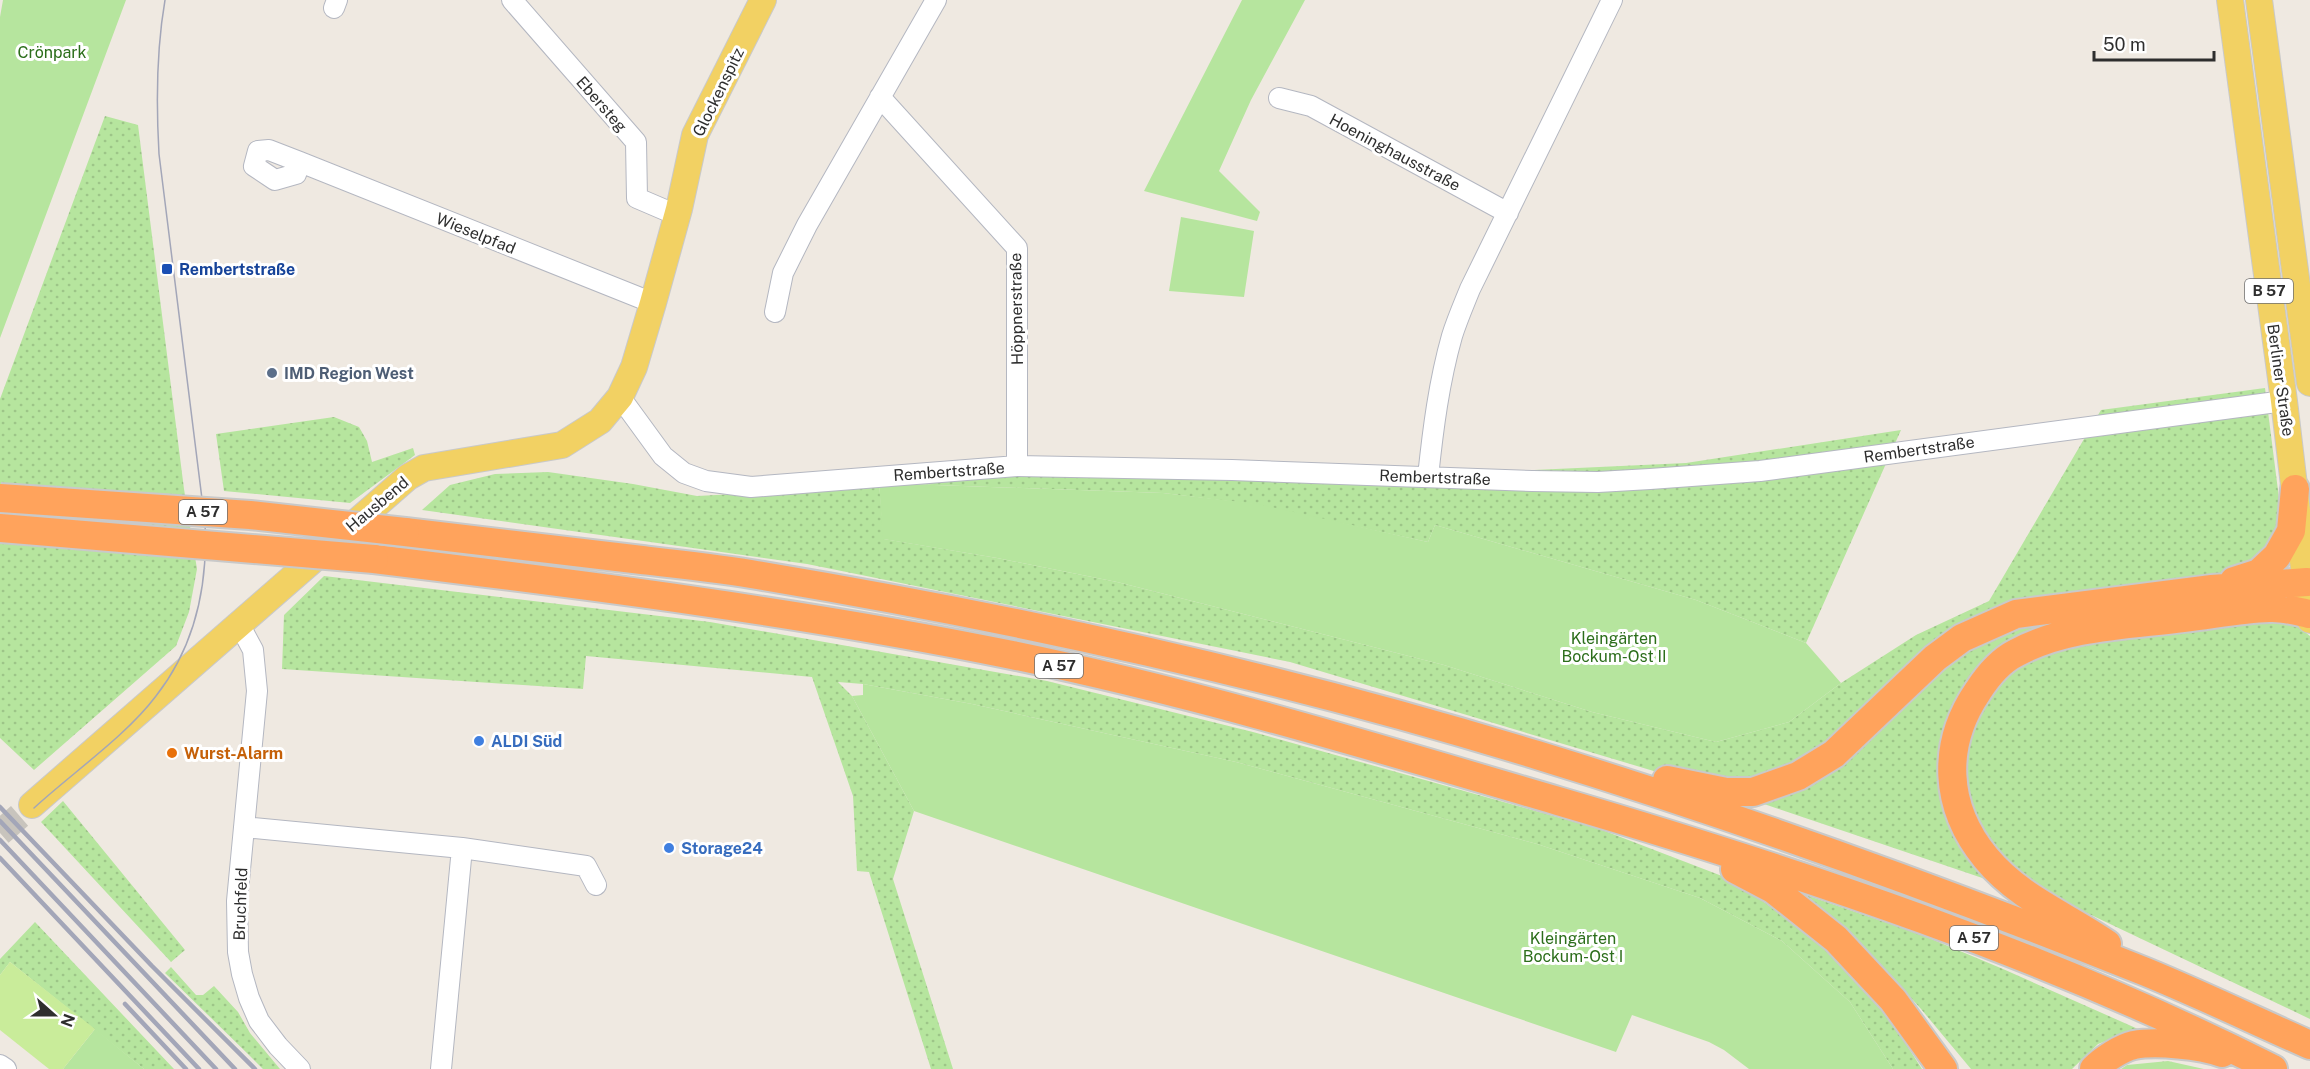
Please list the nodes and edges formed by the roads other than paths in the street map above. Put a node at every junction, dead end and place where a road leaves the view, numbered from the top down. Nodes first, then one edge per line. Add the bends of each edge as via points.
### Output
1 (512, 0) edge
2 (763, 0) edge
3 (936, 0) edge
4 (1612, 0) edge
5 (2230, 0) edge
6 (2259, 0) edge
7 (880, 97) junction
8 (1279, 98) dead end
9 (300, 162) dead end
10 (1508, 213) junction
11 (670, 217) junction
12 (653, 303) junction
13 (775, 312) dead end
14 (2310, 383) edge
15 (620, 397) junction
16 (2284, 400) junction
17 (1017, 466) junction
18 (1428, 477) junction
19 (2295, 489) junction
20 (0, 498) edge
21 (0, 528) edge
22 (2308, 582) edge
23 (2212, 589) junction
24 (2309, 617) edge
25 (239, 624) junction
26 (1536, 755) junction
27 (32, 805) tunnel mouth
28 (244, 827) junction
29 (1664, 832) junction
30 (462, 848) junction
31 (596, 885) dead end
32 (2151, 974) junction
33 (2310, 1045) edge
34 (0, 1065) edge
35 (6, 1069) edge
36 (300, 1069) edge
37 (441, 1069) edge
38 (1942, 1069) edge
39 (2094, 1069) edge
40 (2258, 1069) edge
41 (2273, 1069) edge

1 - 11 street, Ebersteg via 636,142 637,198
2 - 11 main road, Glockenspitz via 695,135
3 - 7 street
4 - 10 street
5 - 16 main road, Berliner Straße / B 57
6 - 14 main road, Berliner Straße / B 57
7 - 13 street via 783,273
7 - 17 street, Höppnerstraße via 1017,248
8 - 10 street, Hoeninghausstraße via 1311,106
9 - 12 street, Wieselpfad
10 - 18 street via 1453,333 1433,424
11 - 12 main road, Hausbend
12 - 15 main road, Hausbend via 634,367
15 - 17 street, Rembertstraße via 663,456 684,473 706,481 751,487
15 - 25 main road, Hausbend via 600,421 562,444 424,468 372,507
16 - 18 street, Rembertstraße via 1760,471 1598,482
16 - 19 main road, Berliner Straße / B 57
17 - 18 street, Rembertstraße
19 - 22 main road, Berliner Straße / B 57
19 - 23 highway via 2290,531 2277,556 2259,573
20 - 26 highway, A 57, bridge via 250,515 743,573 1186,661
21 - 29 highway, A 57, bridge via 374,560 581,584 836,622 1015,656 1280,719
22 - 23 highway
22 - 24 main road, Berliner Straße
23 - 26 highway via 2016,614 1993,623 1962,638 1935,658 1834,754 1798,776 1753,792 1683,785 1599,760
24 - 32 highway via 2270,608 2109,627 2048,639 2014,654 1988,676 1966,708 1954,738 1951,777 1962,822 1986,858 2036,903 2084,928
25 - 27 main road, Hausbend
25 - 28 street, Bruchfeld via 253,650 257,692
26 - 32 highway, A 57 via 1785,836
28 - 30 street
28 - 36 street, Bruchfeld via 236,924 242,974 259,1021
29 - 38 highway via 1773,889 1836,939 1893,1000
29 - 41 highway, A 57 via 1921,917 2192,1028
30 - 31 street via 586,866
30 - 37 street
32 - 33 highway, A 57
34 - 35 street
39 - 40 highway via 2132,1046 2167,1044 2216,1051

